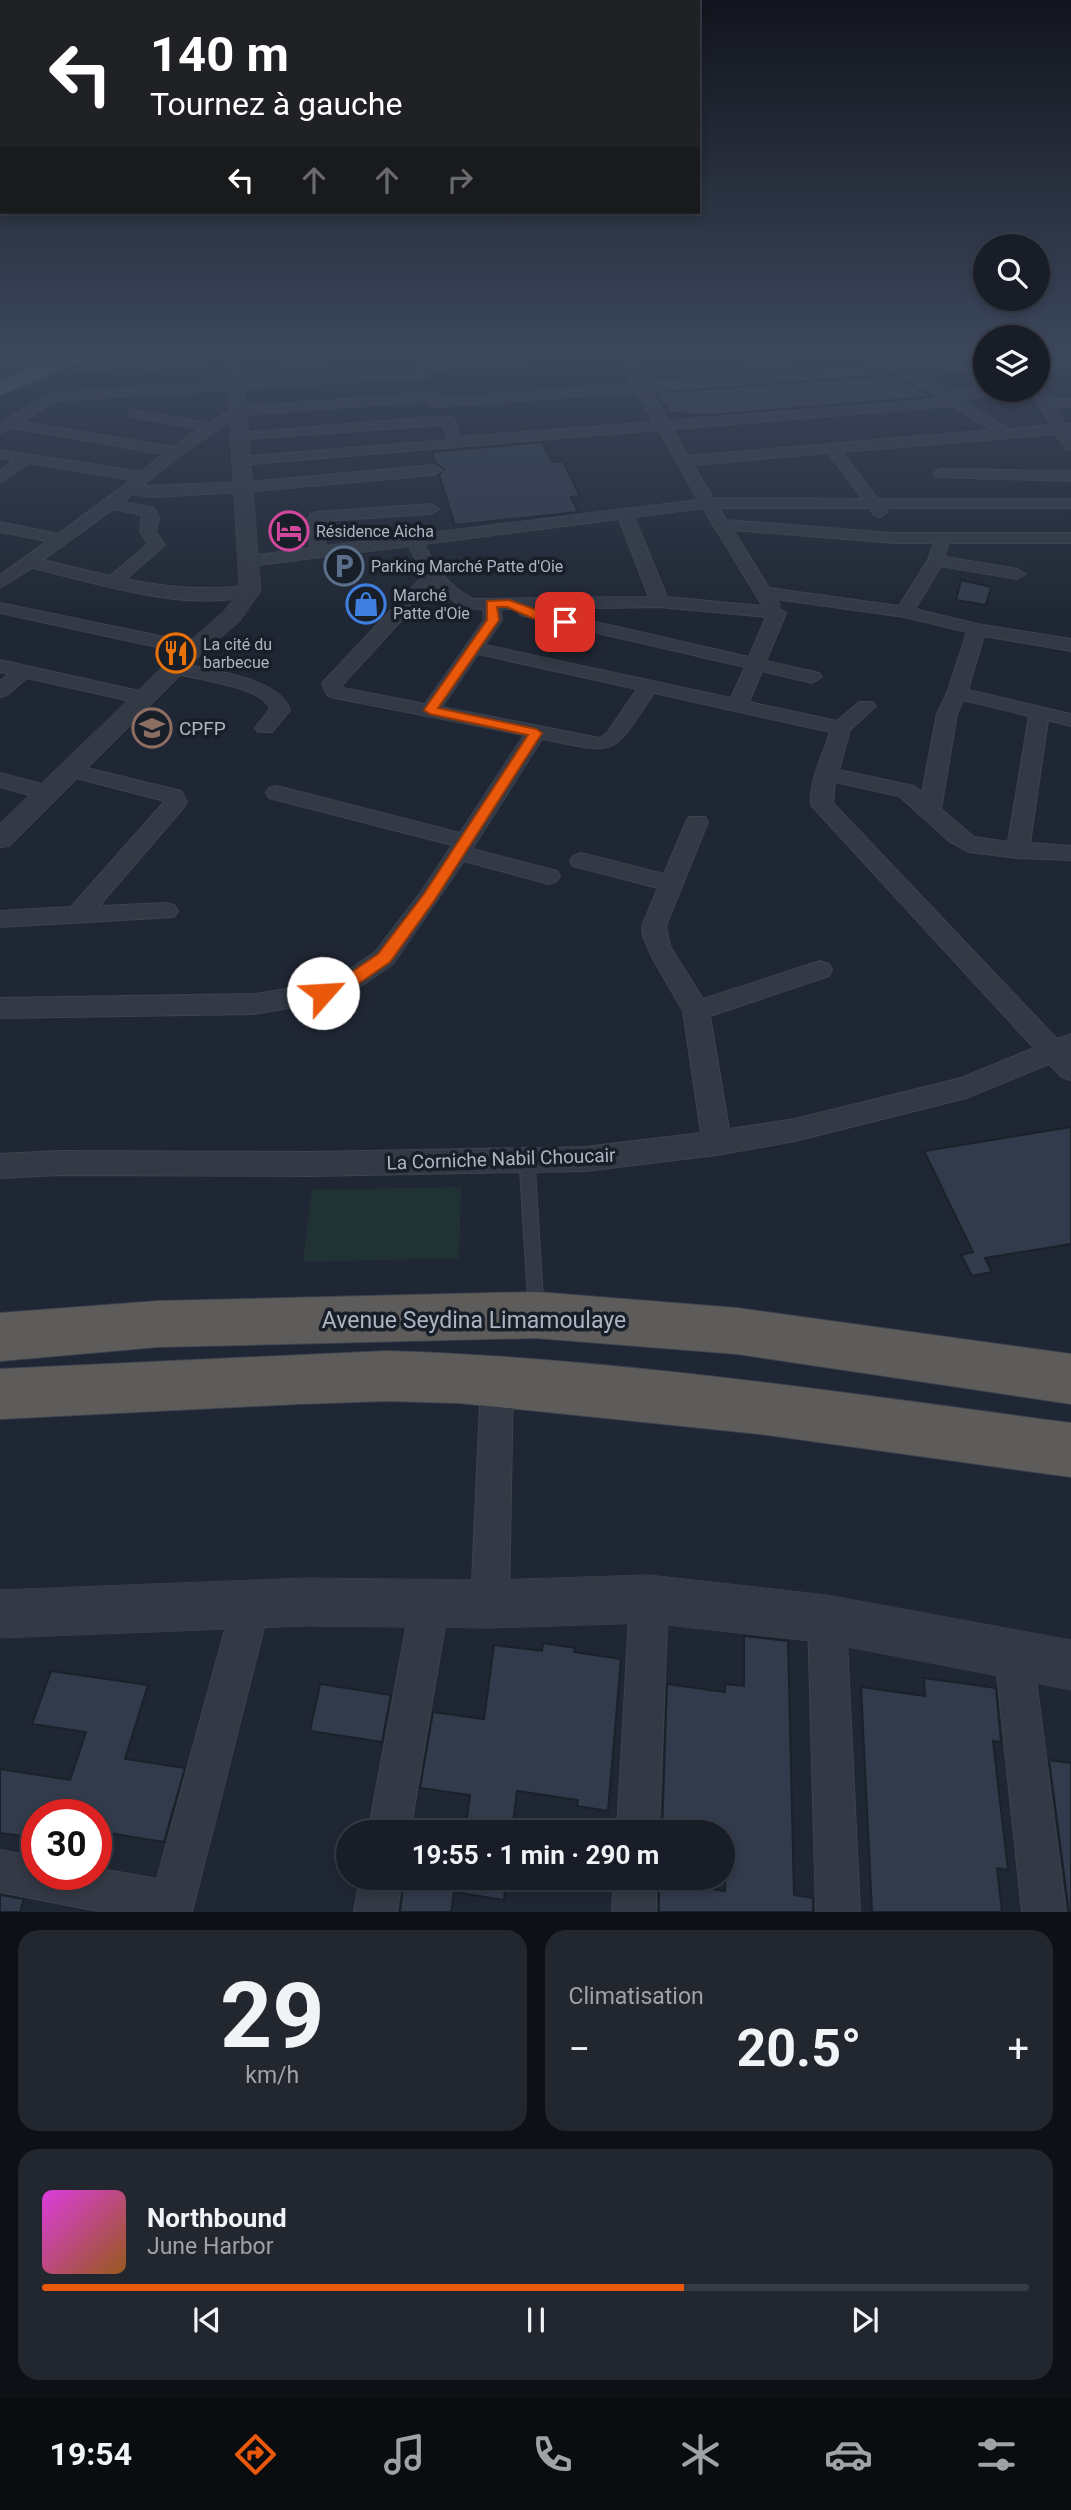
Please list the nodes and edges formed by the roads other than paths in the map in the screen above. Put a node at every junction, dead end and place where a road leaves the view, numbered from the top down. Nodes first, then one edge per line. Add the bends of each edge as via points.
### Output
1 (91, 439) edge
2 (193, 439) edge
3 (238, 439) edge
4 (460, 439) edge
5 (671, 439) edge
6 (860, 439) edge
7 (987, 439) edge
8 (455, 442) joint
9 (865, 445) junction
10 (832, 448) junction
11 (175, 452) junction
12 (0, 454) edge
13 (933, 457) junction
14 (27, 458) junction
15 (240, 461) junction
16 (684, 461) junction
17 (434, 470) dead end
18 (1071, 476) edge
19 (143, 477) junction
20 (0, 478) edge
21 (242, 486) junction
22 (128, 489) junction
23 (708, 503) junction
24 (110, 504) junction
25 (876, 504) junction
26 (956, 504) junction
27 (1067, 504) dead end
28 (431, 509) dead end
29 (625, 515) junction
30 (720, 524) junction
31 (0, 527) edge
32 (894, 538) junction
33 (1071, 538) edge
34 (60, 539) junction
35 (943, 540) junction
36 (415, 542) junction
37 (319, 553) junction
38 (936, 560) junction
39 (249, 561) junction
40 (29, 562) junction
41 (1017, 574) dead end
42 (432, 577) junction
43 (114, 581) junction
44 (0, 583) edge
45 (250, 592) junction
46 (763, 592) junction
47 (660, 602) junction
48 (500, 604) junction
49 (0, 608) edge
50 (904, 611) junction
51 (776, 613) junction
52 (977, 629) junction
53 (1071, 645) edge
54 (474, 648) junction
55 (194, 649) junction
56 (756, 664) junction
57 (0, 666) edge
58 (175, 667) junction
59 (23, 671) junction
60 (812, 677) dead end
61 (649, 686) junction
62 (0, 691) edge
63 (957, 693) junction
64 (144, 698) junction
65 (866, 706) dead end
66 (737, 707) junction
67 (430, 710) junction
68 (1040, 713) junction
69 (1071, 720) edge
70 (265, 728) dead end
71 (841, 728) junction
72 (536, 733) junction
73 (71, 770) junction
74 (826, 774) junction
75 (0, 780) edge
76 (48, 793) junction
77 (277, 793) dead end
78 (930, 810) junction
79 (697, 822) dead end
80 (0, 839) edge
81 (461, 847) junction
82 (1018, 850) junction
83 (1071, 853) edge
84 (581, 861) dead end
85 (549, 876) dead end
86 (672, 884) junction
87 (166, 911) dead end
88 (77, 916) junction
89 (0, 919) edge
90 (820, 970) dead end
91 (0, 1008) edge
92 (696, 1011) junction
93 (1065, 1055) edge
94 (718, 1143) junction
95 (527, 1161) junction
96 (0, 1166) edge
97 (536, 1315) junction
98 (0, 1337) edge
99 (1071, 1379) edge
100 (497, 1381) junction
101 (0, 1394) edge
102 (1071, 1450) edge
103 (649, 1599) junction
104 (430, 1602) junction
105 (251, 1604) junction
106 (490, 1604) junction
107 (0, 1614) edge
108 (827, 1619) junction
109 (1014, 1656) junction
110 (1071, 1665) edge
111 (391, 1820) edge
112 (639, 1820) edge
113 (0, 1871) edge
114 (379, 1890) edge
115 (635, 1890) edge
116 (171, 1907) edge
117 (375, 1912) edge
118 (634, 1912) edge
119 (838, 1912) edge
120 (1044, 1912) edge

1 - 11 street
2 - 11 street
3 - 15 street
4 - 8 street
5 - 16 street
6 - 9 street
7 - 13 street
8 - 15 street
9 - 10 street
9 - 13 street
10 - 16 street
10 - 25 street
11 - 19 street
12 - 14 street
13 - 18 street
13 - 26 street
14 - 19 street
14 - 20 street
15 - 21 street
16 - 23 street
17 - 21 street
19 - 22 street
21 - 22 street via 152,492
21 - 39 street
22 - 24 street
23 - 25 street
23 - 29 street
23 - 30 street
24 - 34 street
24 - 43 street via 148,511 148,533 157,545
25 - 26 street
25 - 32 street
26 - 27 street
28 - 37 street via 317,517
29 - 36 street
29 - 47 street
30 - 32 street
30 - 46 street
31 - 34 street
32 - 35 street
33 - 35 street
34 - 40 street
35 - 38 street
36 - 37 street
36 - 42 street
37 - 39 street
38 - 41 street
38 - 50 street
39 - 45 street
40 - 43 street
40 - 44 street
42 - 48 street via 450,595 470,604
42 - 67 street via 332,684 335,692
43 - 45 street via 181,594
45 - 55 street via 232,616
46 - 50 street
46 - 51 street
47 - 48 street
47 - 51 street
48 - 54 street
48 - 56 street
49 - 55 street
50 - 52 street
51 - 56 street
52 - 53 street
52 - 63 street
54 - 61 street
54 - 67 street
55 - 58 street
56 - 60 street
56 - 66 street
57 - 59 street
58 - 64 street
58 - 70 street via 273,695 280,710
59 - 62 street
59 - 64 street
61 - 66 street
61 - 72 street via 608,742
63 - 68 street
63 - 78 street via 947,714
64 - 73 street
65 - 71 street
66 - 71 street
67 - 72 street
68 - 69 street
68 - 82 street
71 - 74 street
72 - 81 street
73 - 76 street
73 - 88 street via 173,796 176,802
74 - 78 street via 906,791
74 - 93 street via 821,795 830,816
75 - 76 street
76 - 80 street
77 - 81 street
78 - 82 street via 963,842 976,848
79 - 86 street
81 - 85 street
81 - 91 street via 384,958 323,993 255,1004
82 - 83 street
84 - 86 street
86 - 92 street via 653,926 653,937 691,993
87 - 88 street
88 - 89 street
90 - 92 street
92 - 94 street
93 - 94 street, La Corniche Nabil Choucair via 881,1111
94 - 95 street, La Corniche Nabil Choucair
95 - 96 street, La Corniche Nabil Choucair
95 - 97 lane
97 - 98 highway, Avenue Seydina Limamoulaye via 159,1324
97 - 99 highway, Avenue Seydina Limamoulaye via 692,1325
100 - 101 highway via 387,1376
100 - 102 highway via 772,1410
100 - 106 street
103 - 106 street
103 - 108 street
103 - 112 street
104 - 105 street
104 - 106 street
104 - 111 street
105 - 107 street
105 - 116 street
108 - 109 street
108 - 119 street
109 - 110 street
109 - 120 street
113 - 116 street
114 - 117 street
115 - 118 street

